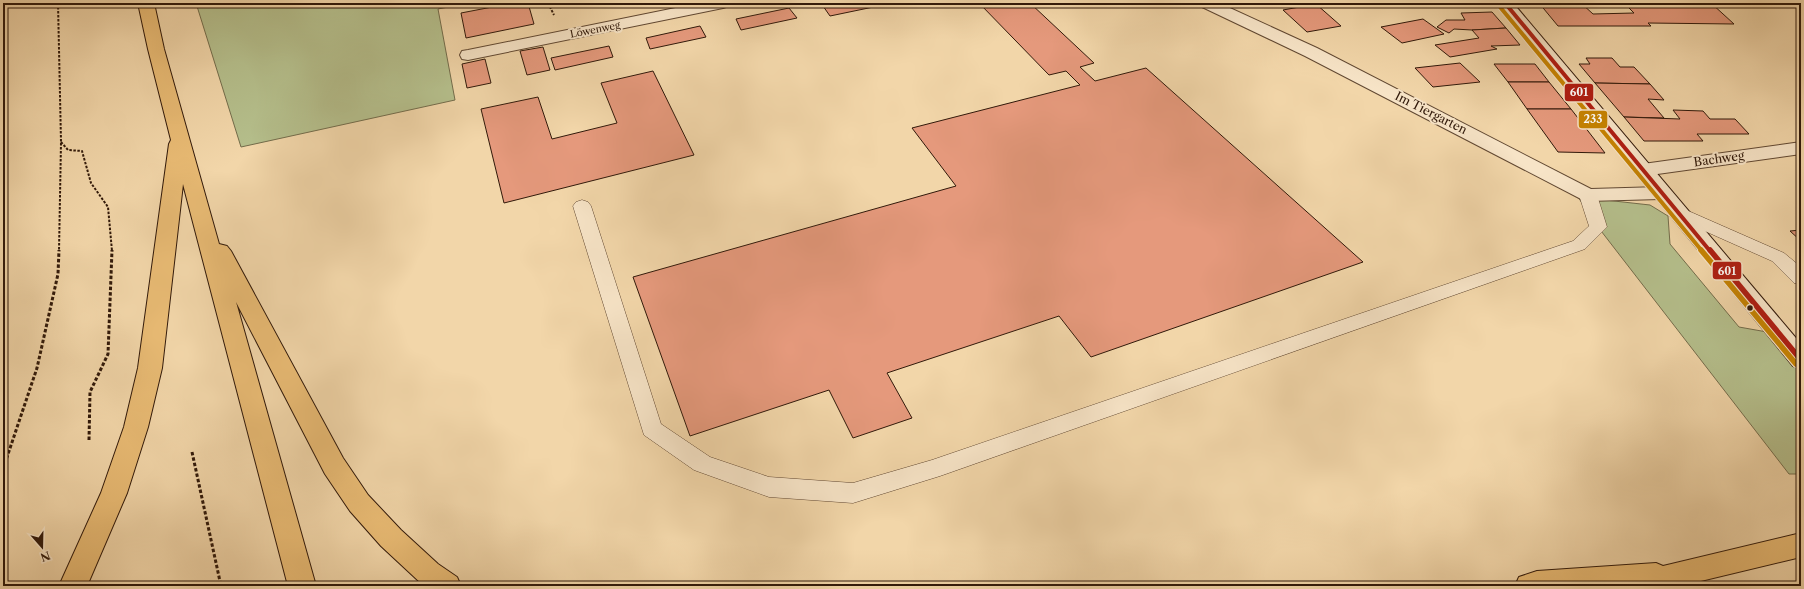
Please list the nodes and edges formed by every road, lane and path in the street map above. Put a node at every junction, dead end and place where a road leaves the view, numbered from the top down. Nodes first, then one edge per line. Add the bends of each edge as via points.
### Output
1 (58, 3) edge
2 (146, 3) edge
3 (723, 3) edge
4 (1206, 3) edge
5 (1505, 3) edge
6 (468, 55) dead end
7 (179, 133) junction
8 (62, 142) junction
9 (1799, 150) edge
10 (1643, 170) junction
11 (1660, 193) junction
12 (1588, 195) junction
13 (582, 206) dead end
14 (1677, 212) junction
15 (202, 216) junction
16 (1801, 278) edge
17 (1801, 360) edge
18 (89, 440) dead end
19 (192, 452) dead end
20 (3, 469) edge
21 (1801, 545) edge
22 (1673, 575) junction
23 (1533, 585) edge
24 (73, 586) edge
25 (221, 586) edge
26 (302, 586) edge
27 (447, 586) edge
28 (1640, 586) edge

1 - 8 path
2 - 7 highway
3 - 6 street, Löwenweg
4 - 12 street, Im Tiergarten via 1311,52
5 - 10 street
7 - 15 highway
7 - 24 highway via 150,368 136,427 114,493
8 - 18 path via 68,150 82,151 91,183 108,207 112,252 108,354 90,392
8 - 20 path via 58,274 36,368
9 - 10 street, Bachweg
10 - 11 street
11 - 12 street, Im Tiergarten
11 - 14 street
12 - 13 lane via 1598,227 1578,245 932,469 853,493 769,487 702,464 652,429
14 - 16 lane via 1778,257
14 - 17 street
15 - 26 highway
15 - 27 highway via 334,466 359,503 391,538
19 - 25 path
21 - 22 highway
22 - 23 highway
22 - 28 highway

